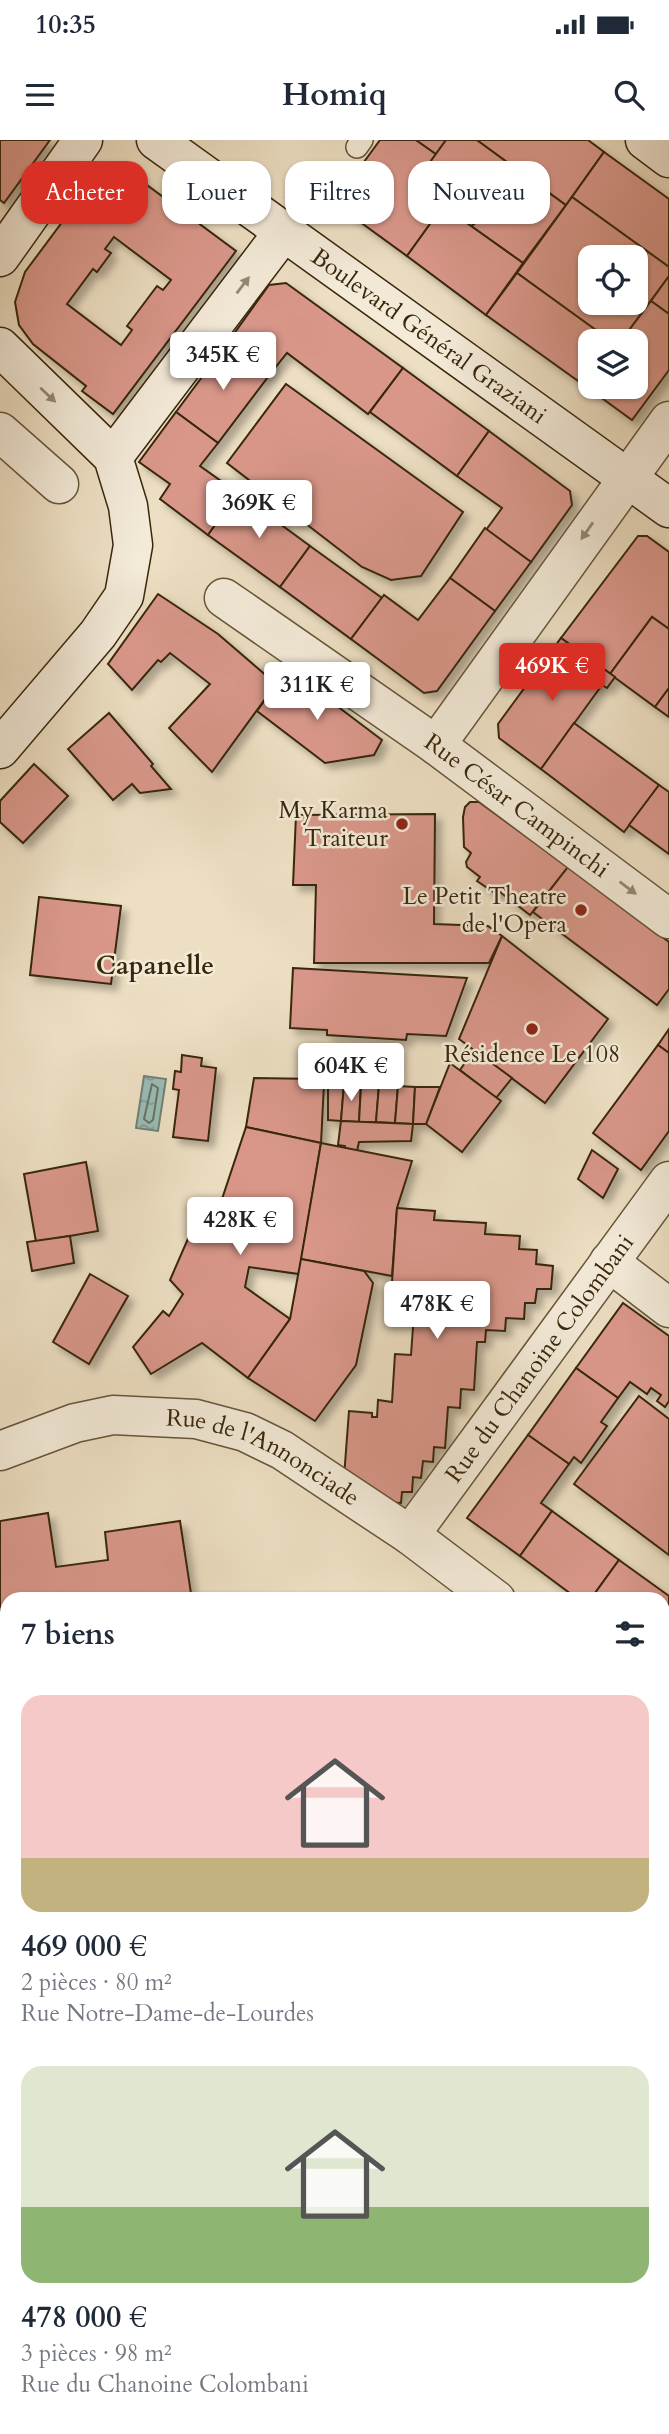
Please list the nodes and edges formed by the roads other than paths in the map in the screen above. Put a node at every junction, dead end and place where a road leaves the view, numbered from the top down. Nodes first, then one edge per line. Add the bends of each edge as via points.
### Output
1 (83, 140) edge
2 (156, 140) edge
3 (645, 140) edge
4 (669, 158) edge
5 (285, 230) junction
6 (0, 257) edge
7 (0, 346) edge
8 (669, 421) edge
9 (0, 432) edge
10 (113, 457) junction
11 (627, 476) junction
12 (59, 484) dead end
13 (669, 508) edge
14 (225, 598) dead end
15 (436, 745) junction
16 (0, 749) edge
17 (669, 919) edge
18 (669, 1181) edge
19 (609, 1262) junction
20 (669, 1308) edge
21 (0, 1451) edge
22 (410, 1535) junction
23 (485, 1592) edge

1 - 6 street
2 - 5 street, Boulevard Général Graziani
3 - 4 street
10 -> 5 street
5 - 11 street, Boulevard Général Graziani
7 -> 10 street
8 - 11 street
9 - 12 street
10 - 16 street via 128,506 133,545 124,596 98,634
11 - 13 street, Boulevard Général Graziani
11 -> 15 street
14 - 15 street, Rue César Campinchi
15 -> 17 street, Rue César Campinchi
18 - 19 street, Rue du Chanoine Colombani
19 - 20 street
19 - 22 street, Rue du Chanoine Colombani
21 - 22 street, Rue de l'Annonciade via 75,1423 113,1415 196,1419 245,1432 282,1450
22 - 23 street, Rue de l'Annonciade

